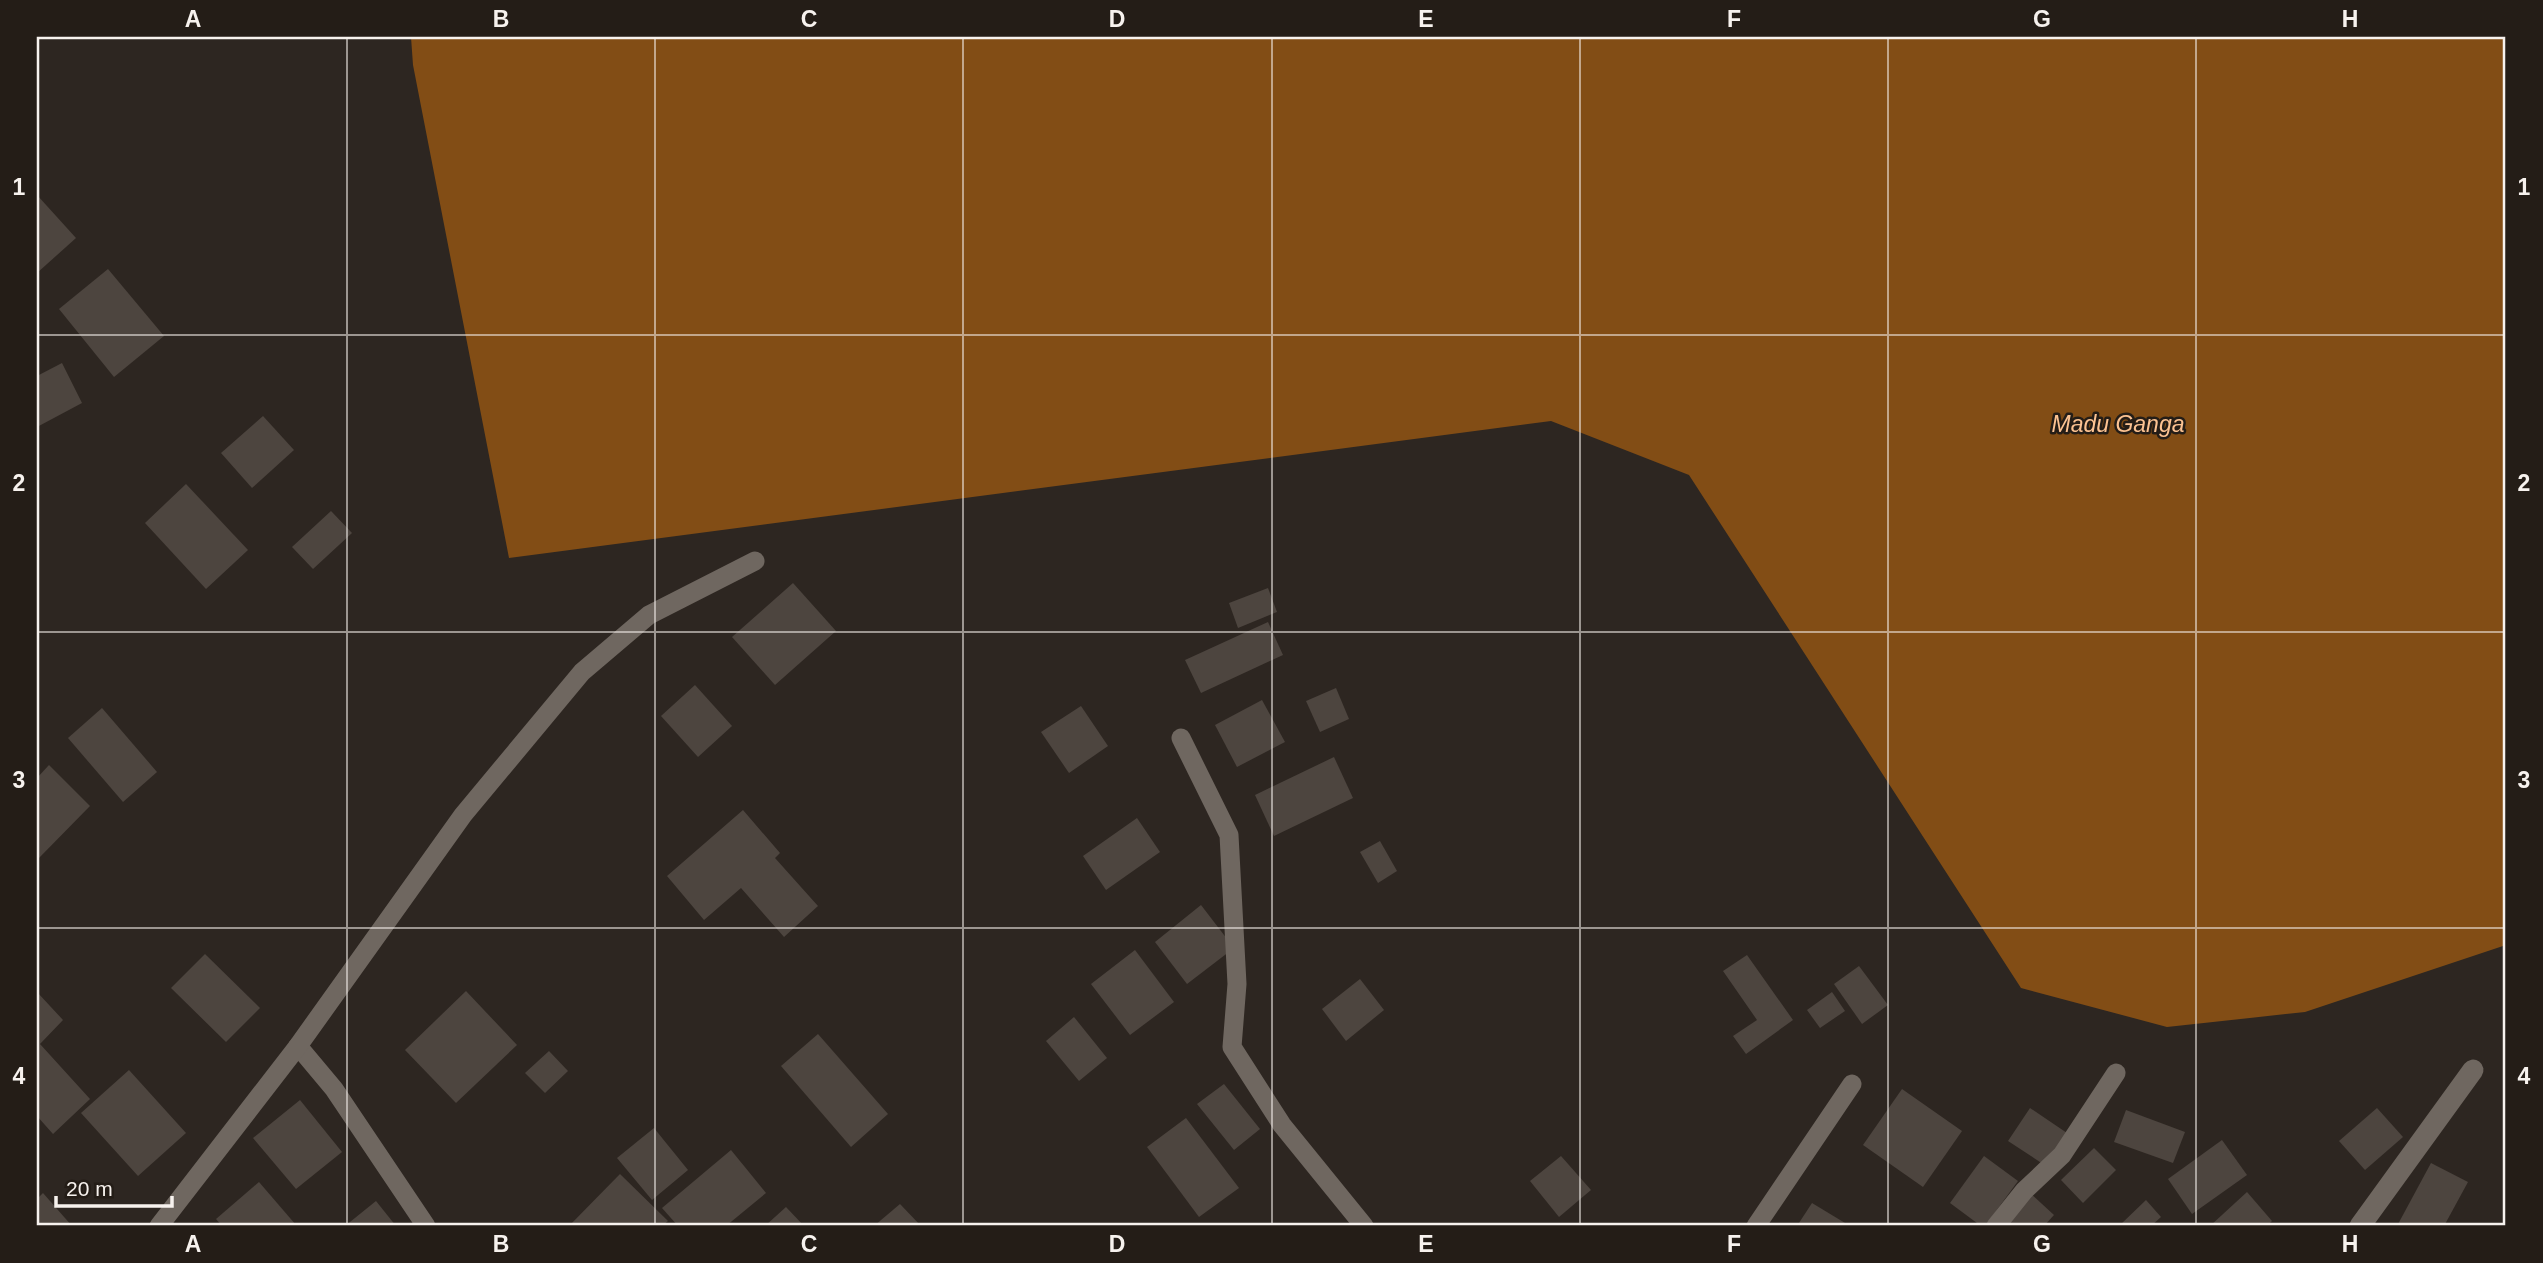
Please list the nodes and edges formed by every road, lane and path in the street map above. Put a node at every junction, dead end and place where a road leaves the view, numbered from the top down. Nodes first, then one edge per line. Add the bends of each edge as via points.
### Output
1 (755, 561) dead end
2 (1181, 738) dead end
3 (298, 1046) junction
4 (2473, 1070) dead end
5 (2116, 1073) dead end
6 (1852, 1084) dead end
7 (159, 1226) edge
8 (426, 1226) edge
9 (1364, 1226) edge
10 (1756, 1226) edge
11 (1996, 1226) edge
12 (2360, 1226) edge

1 - 3 lane via 649,615 582,672 463,814
2 - 9 lane via 1229,835 1237,984 1232,1046 1282,1125
3 - 7 lane
3 - 8 lane via 334,1089
4 - 12 street
5 - 11 lane via 2062,1155
6 - 10 lane

